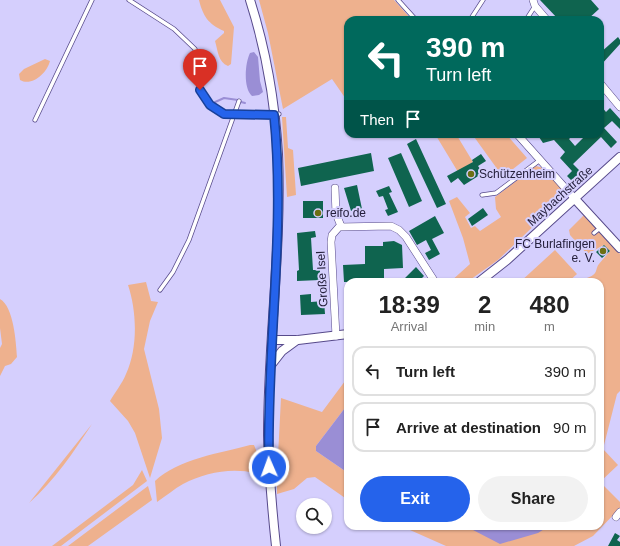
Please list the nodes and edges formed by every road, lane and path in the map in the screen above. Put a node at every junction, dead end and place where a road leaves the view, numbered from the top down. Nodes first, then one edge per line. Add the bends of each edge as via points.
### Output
1 (92, 0) edge
2 (129, 0) edge
3 (250, 0) edge
4 (398, 0) edge
5 (483, 0) edge
6 (534, 3) edge
7 (412, 16) edge
8 (472, 16) edge
9 (528, 16) edge
10 (544, 16) edge
11 (604, 88) edge
12 (239, 101) dead end
13 (620, 107) edge
14 (235, 115) junction
15 (276, 115) junction
16 (36, 120) dead end
17 (521, 138) edge
18 (620, 157) edge
19 (540, 160) junction
20 (335, 188) dead end
21 (482, 195) dead end
22 (575, 199) junction
23 (341, 226) junction
24 (601, 227) junction
25 (594, 233) dead end
26 (620, 248) edge
27 (432, 278) edge
28 (484, 278) edge
29 (160, 290) dead end
30 (344, 335) edge
31 (336, 336) junction
32 (272, 340) junction
33 (298, 340) junction
34 (270, 367) junction
35 (276, 546) edge

1 - 16 lane
2 - 14 lane via 186,38 194,49 200,90 210,105 224,114
3 - 15 street via 269,71
4 - 7 lane
5 - 8 lane
6 - 9 lane
6 - 10 street
11 - 13 street
12 - 14 lane
14 - 15 lane
14 - 29 lane via 189,240 173,272
15 - 32 street via 278,176
17 - 19 street
18 - 22 street, Maybachstraße
19 - 21 lane via 496,194
19 - 22 street
20 - 23 street via 336,214
22 - 24 street
22 - 28 street, Maybachstraße
23 - 27 street via 391,226 399,230
23 - 31 street, Große Isel via 335,231 331,242
24 - 25 lane
24 - 26 street
30 - 31 street
31 - 33 street
32 - 33 street
32 - 34 street
33 - 34 street via 282,351
34 - 35 street via 268,435

